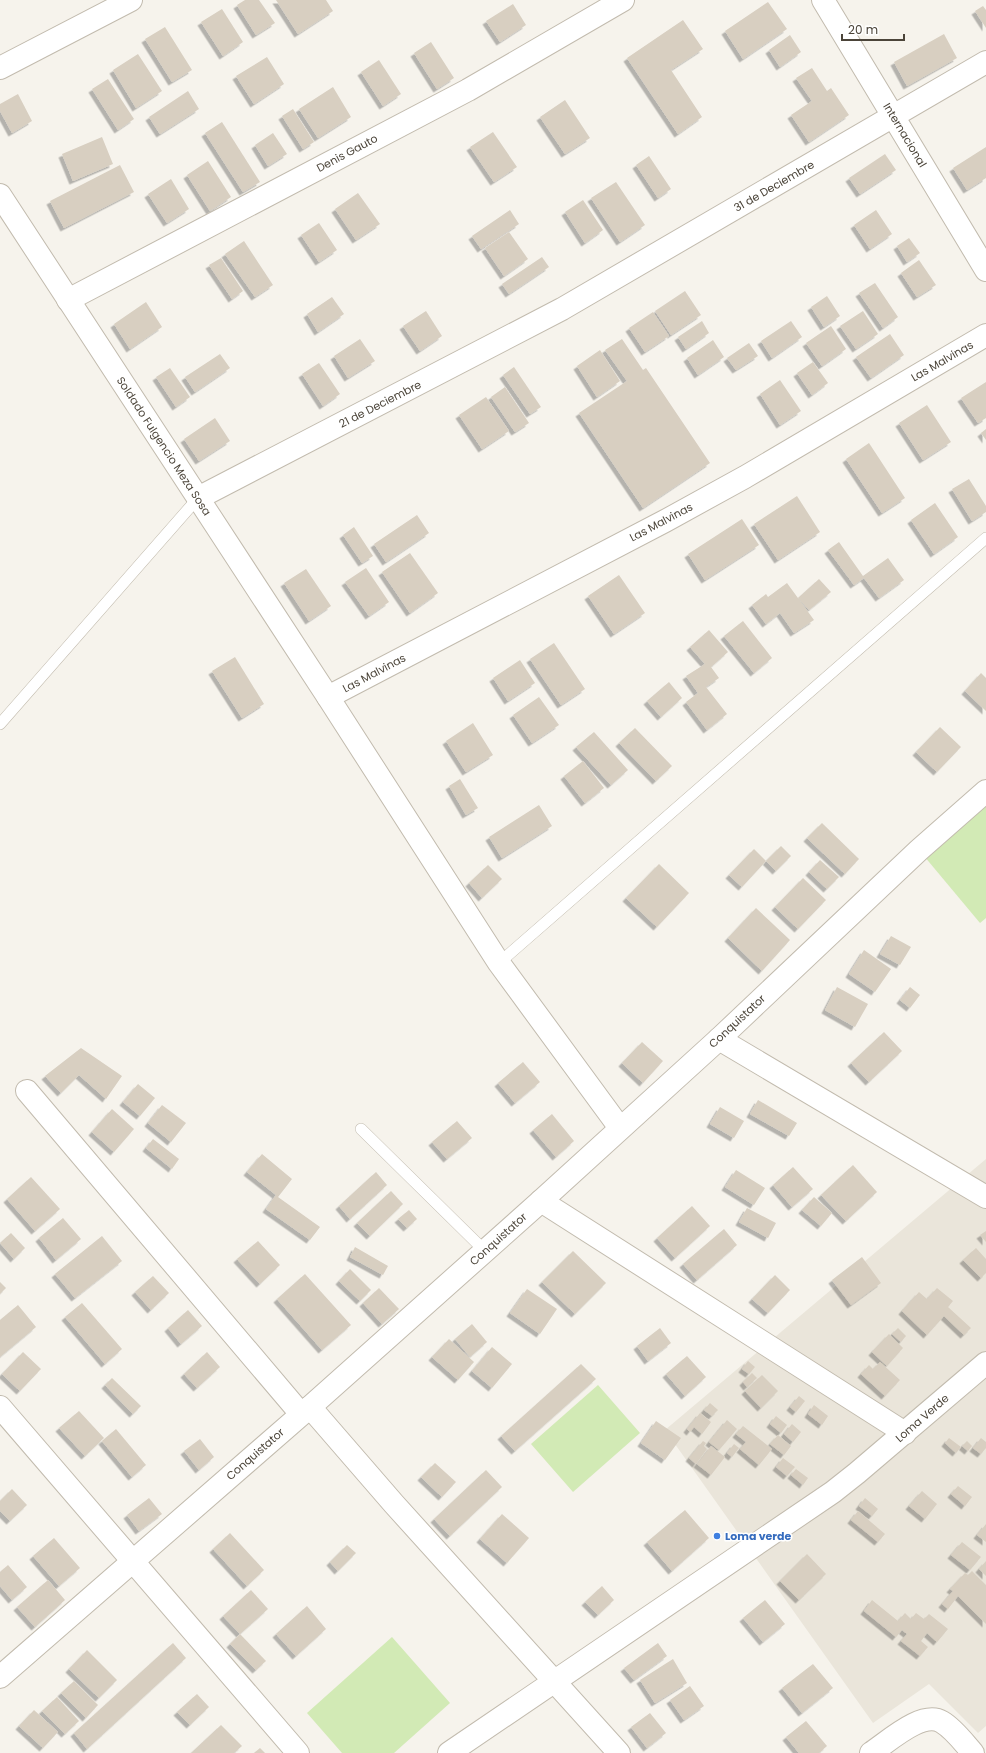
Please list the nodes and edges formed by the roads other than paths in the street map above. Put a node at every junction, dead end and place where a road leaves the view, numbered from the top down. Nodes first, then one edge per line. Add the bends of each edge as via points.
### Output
1 (131, 0) edge
2 (623, 0) edge
3 (824, 0) edge
4 (986, 62) edge
5 (0, 68) edge
6 (894, 116) junction
7 (3, 204) edge
8 (986, 270) edge
9 (68, 300) junction
10 (562, 309) joint
11 (986, 335) edge
12 (198, 498) junction
13 (986, 538) edge
14 (328, 697) junction
15 (0, 724) edge
16 (986, 791) edge
17 (499, 962) junction
18 (719, 1038) junction
19 (27, 1091) dead end
20 (620, 1128) junction
21 (361, 1129) dead end
22 (986, 1196) edge
23 (541, 1201) junction
24 (485, 1251) junction
25 (986, 1363) edge
26 (0, 1407) edge
27 (305, 1410) junction
28 (905, 1433) junction
29 (133, 1561) junction
30 (0, 1677) edge
31 (554, 1681) junction
32 (298, 1753) edge
33 (449, 1753) edge
34 (619, 1753) edge
35 (871, 1753) edge
36 (973, 1753) edge

1 - 5 street
2 - 9 street, Denis Gauto via 468,90
3 - 6 street, Internacional
4 - 6 street, 31 de Deciembre
6 - 8 street, Internacional
6 - 10 street, 31 de Deciembre
7 - 9 street, Soldado Fulgencio Meza Sosa
9 - 12 street, Soldado Fulgencio Meza Sosa
10 - 12 street, 21 de Deciembre
11 - 14 street, Las Malvinas via 738,481
12 - 14 street, Soldado Fulgencio Meza Sosa
12 - 15 lane
13 - 17 lane
14 - 17 street, Soldado Fulgencio Meza Sosa
16 - 18 street, Conquistator via 919,850
17 - 20 street, Soldado Fulgencio Meza Sosa
18 - 20 street, Conquistator
18 - 22 street
19 - 27 street
20 - 23 street, Conquistator
21 - 24 lane
23 - 24 street, Conquistator
23 - 28 street
24 - 27 street, Conquistator
25 - 28 street, Loma Verde
26 - 29 street
27 - 29 street, Conquistator
27 - 31 street
28 - 31 street, Loma Verde via 833,1492
29 - 30 street, Conquistator
29 - 32 street
31 - 33 street, Loma Verde
31 - 34 street
35 - 36 street via 913,1724 932,1719 942,1722

